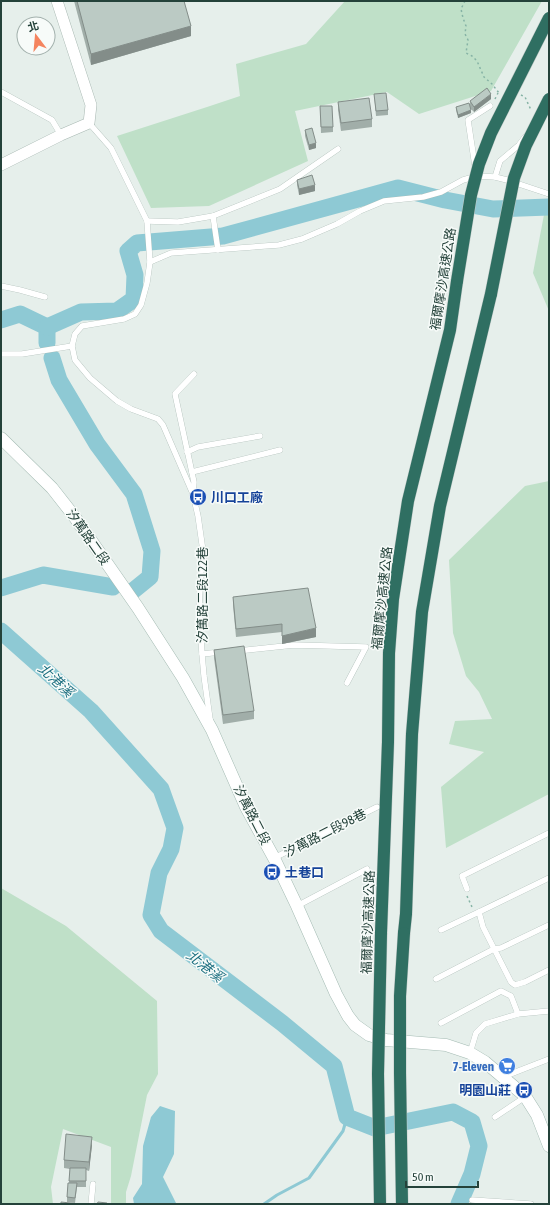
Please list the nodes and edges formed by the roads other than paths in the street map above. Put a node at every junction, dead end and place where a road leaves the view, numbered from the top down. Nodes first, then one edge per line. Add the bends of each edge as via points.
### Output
1 (57, 1) edge
2 (549, 18) edge
3 (1, 92) edge
4 (549, 98) edge
5 (490, 106) dead end
6 (549, 112) edge
7 (89, 123) junction
8 (61, 135) junction
9 (338, 149) dead end
10 (1, 164) edge
11 (477, 176) junction
12 (495, 177) junction
13 (549, 194) edge
14 (213, 216) junction
15 (147, 221) junction
16 (218, 250) junction
17 (150, 262) junction
18 (1, 286) edge
19 (46, 297) dead end
20 (72, 346) junction
21 (1, 354) edge
22 (194, 374) dead end
23 (260, 436) dead end
24 (1, 438) edge
25 (280, 450) dead end
26 (187, 452) junction
27 (192, 472) junction
28 (193, 494) junction
29 (232, 651) edge
30 (225, 652) edge
31 (202, 654) junction
32 (347, 683) dead end
33 (212, 730) junction
34 (377, 807) dead end
35 (549, 833) edge
36 (274, 858) junction
37 (367, 869) dead end
38 (549, 878) edge
39 (467, 888) road end
40 (297, 906) junction
41 (477, 912) junction
42 (549, 925) edge
43 (441, 930) dead end
44 (494, 949) junction
45 (549, 970) edge
46 (436, 979) dead end
47 (549, 1011) edge
48 (518, 1014) junction
49 (441, 1023) dead end
50 (470, 1052) junction
51 (549, 1060) edge
52 (503, 1077) junction
53 (525, 1096) junction
54 (495, 1117) dead end
55 (549, 1146) edge
56 (93, 1184) dead end
57 (472, 1200) dead end
58 (91, 1204) edge
59 (380, 1204) edge
60 (402, 1204) edge
61 (531, 1204) edge

1 - 7 street via 91,105
2 - 59 highway, 福爾摩沙高速公路, bridge via 491,133 479,164 471,195 450,330 408,501 394,599 389,652 381,933 378,1074
3 - 8 lane via 52,120
4 - 60 highway, bridge via 526,145 514,178 491,294 440,506 422,612 412,734 400,1004
5 - 11 lane via 468,120
6 - 12 lane via 519,145 500,161
7 - 8 street
7 - 15 lane via 111,148
8 - 10 street
9 - 14 lane via 280,189
11 - 12 lane
11 - 16 lane via 423,197 384,201 337,224 279,245
12 - 13 lane
14 - 15 lane via 178,222
14 - 16 lane
15 - 17 lane
16 - 17 lane via 171,253
17 - 20 lane via 141,305 135,314 124,319 82,326 75,334
18 - 19 lane
20 - 21 lane via 22,354
20 - 28 lane, 汐萬路二段122巷 via 75,360 90,378 117,402 158,419 163,425
22 - 26 lane via 175,394
23 - 26 lane via 198,447
24 - 33 street, 汐萬路二段 via 52,488 74,516 142,615
25 - 27 lane
26 - 27 lane
27 - 28 lane
28 - 31 lane, 汐萬路二段122巷 via 204,558 199,608
29 - 32 lane via 294,646 366,647
30 - 31 lane
31 - 33 lane, 汐萬路二段122巷
33 - 36 street, 汐萬路二段 via 246,807
34 - 36 lane, 汐萬路二段98巷
35 - 39 lane via 462,876
36 - 40 street, 汐萬路二段
37 - 40 lane
38 - 41 lane
40 - 50 street, 汐萬路二段 via 336,994 355,1025 369,1035 386,1040 446,1045
41 - 43 lane
41 - 44 lane
42 - 44 lane
44 - 45 lane via 515,985
44 - 46 lane
47 - 48 lane
48 - 49 lane via 511,996 502,991
48 - 50 lane via 486,1024 476,1033
50 - 52 street, 汐萬路二段
51 - 52 lane
52 - 53 street, 汐萬路二段
53 - 54 lane
53 - 55 street, 汐萬路二段 via 537,1115
56 - 58 lane
57 - 61 lane

